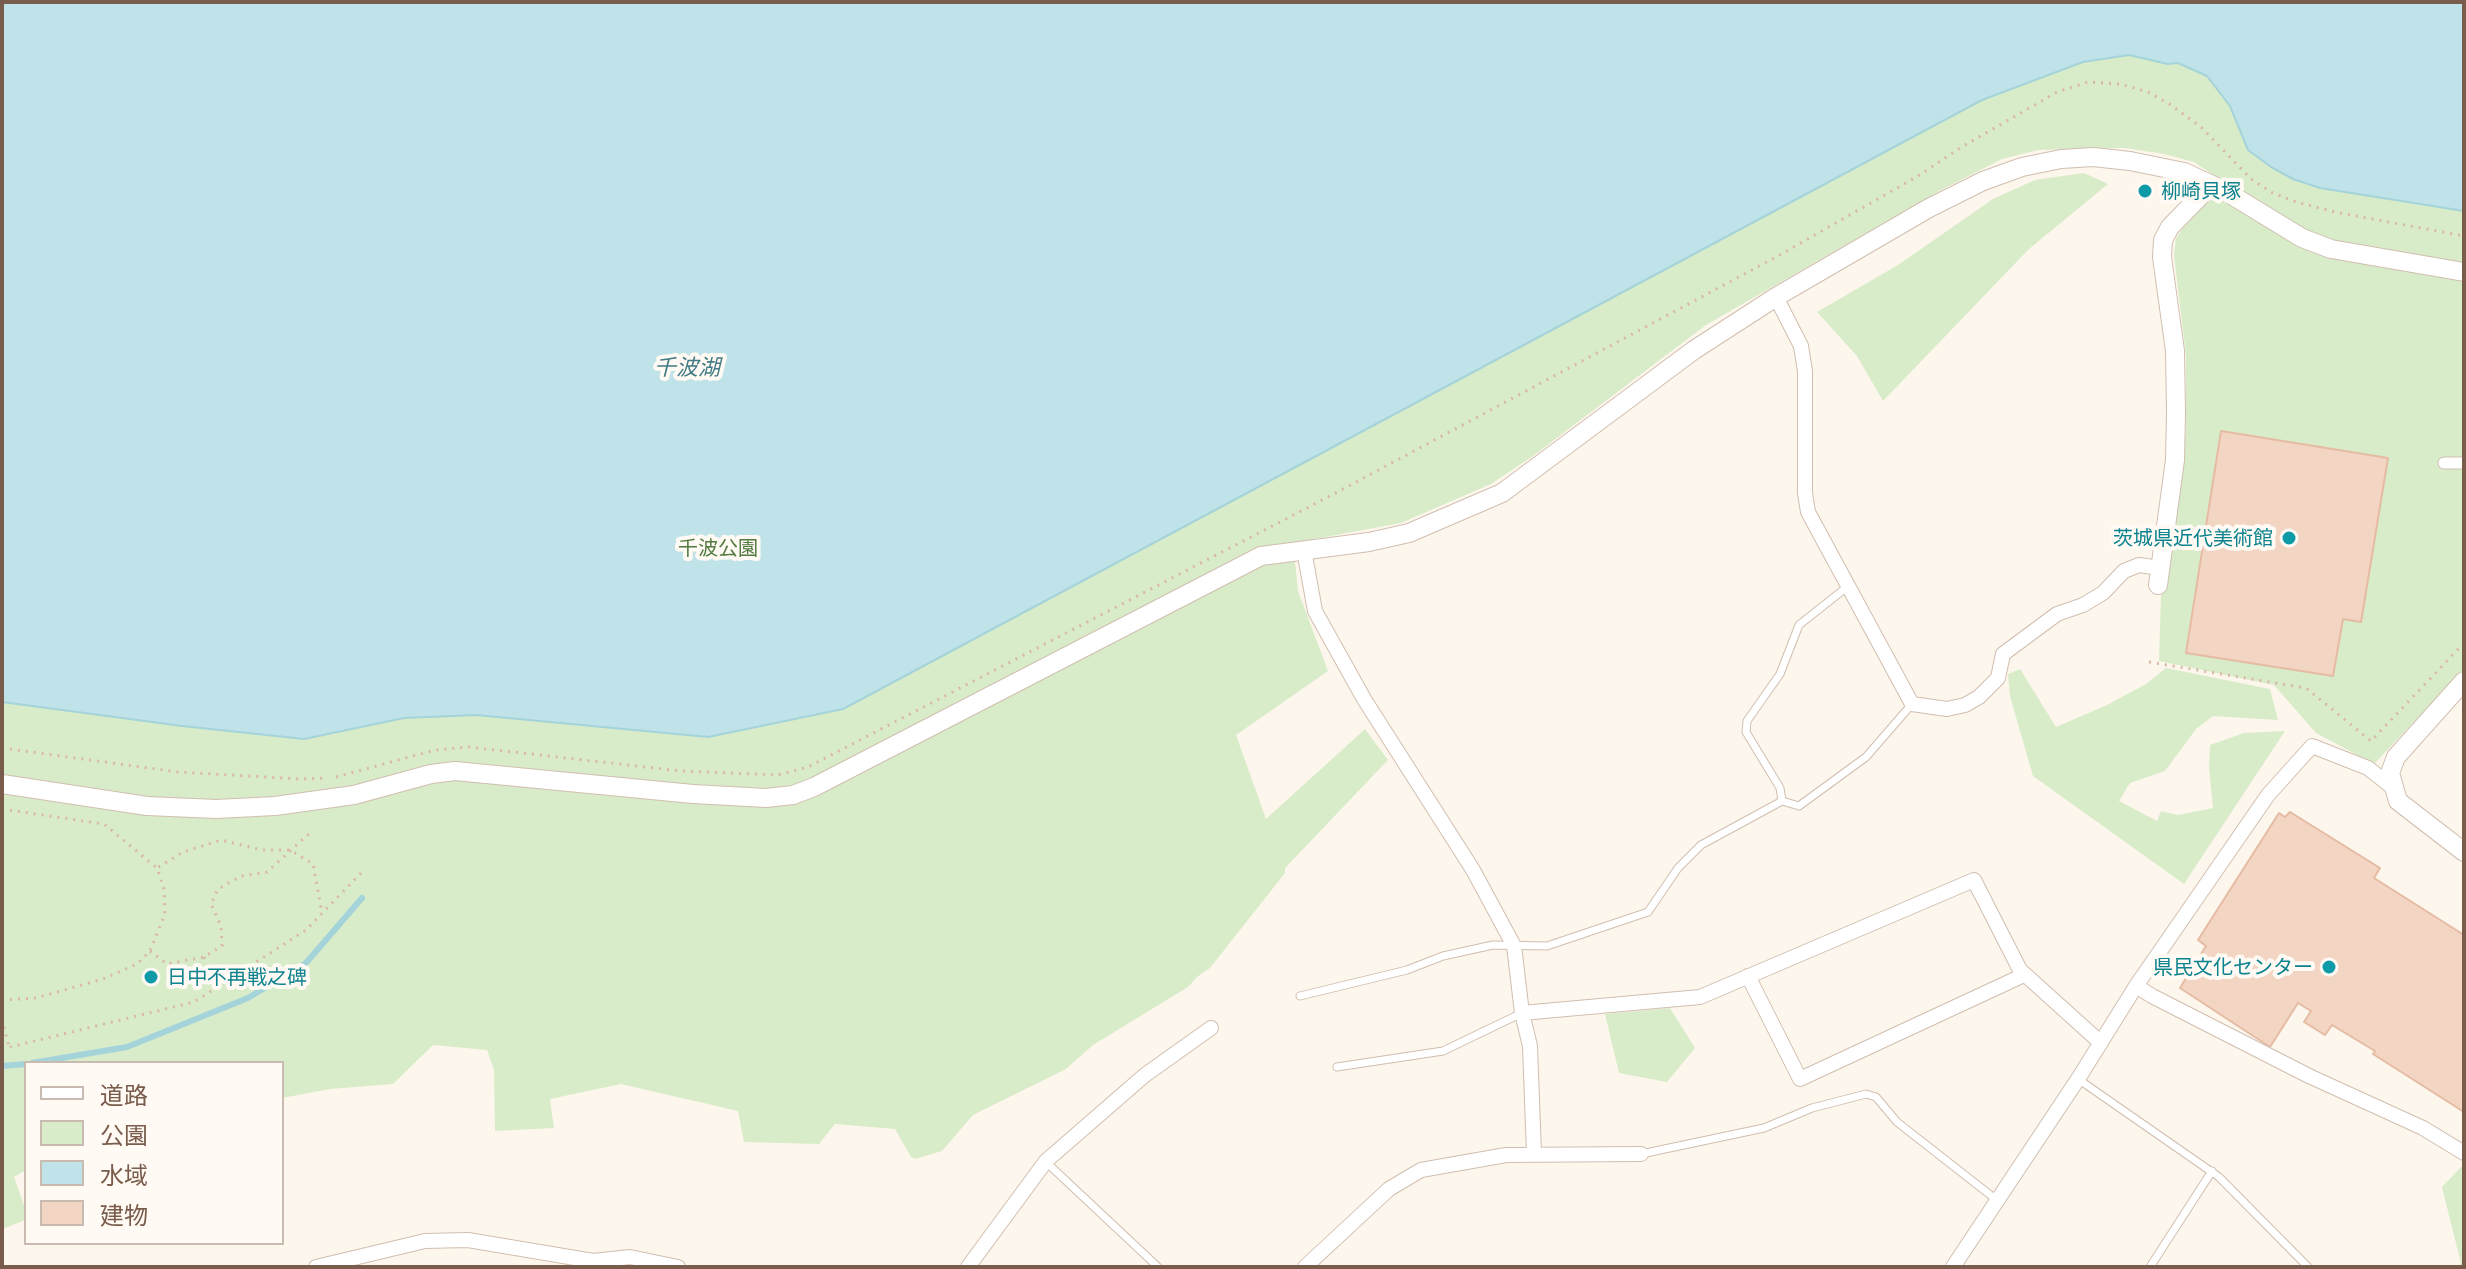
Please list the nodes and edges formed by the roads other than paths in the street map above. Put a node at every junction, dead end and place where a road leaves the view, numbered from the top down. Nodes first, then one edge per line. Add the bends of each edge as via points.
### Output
1 (2211, 185) junction
2 (2464, 272) edge
3 (1776, 297) junction
4 (2444, 463) dead end
5 (2464, 463) edge
6 (1304, 550) junction
7 (2159, 576) joint
8 (1849, 586) junction
9 (2464, 681) edge
10 (1912, 704) junction
11 (2, 784) edge
12 (2392, 787) junction
13 (1782, 801) junction
14 (2464, 852) edge
15 (1514, 946) junction
16 (2024, 975) junction
17 (1748, 976) junction
18 (2136, 986) junction
19 (1300, 996) dead end
20 (1522, 1013) junction
21 (1211, 1028) dead end
22 (2101, 1043) junction
23 (1337, 1067) dead end
24 (2078, 1079) junction
25 (2464, 1153) edge
26 (1534, 1154) junction
27 (1641, 1154) joint
28 (1046, 1161) junction
29 (2212, 1171) junction
30 (1998, 1201) junction
31 (594, 1264) edge
32 (316, 1267) edge
33 (678, 1267) edge
34 (968, 1267) edge
35 (1158, 1267) edge
36 (1305, 1267) edge
37 (1953, 1267) edge
38 (2150, 1267) edge
39 (2308, 1267) edge

1 - 2 street via 2331,249
1 - 3 street via 2184,172 2093,157 2022,167 1929,208
1 - 7 street via 2163,240 2176,413
3 - 6 street via 1694,350 1502,493 1409,533
3 - 8 street via 1801,346 1805,371 1808,512
4 - 5 street
6 - 11 street via 1261,556 793,795 693,794 455,771 354,795 216,809 147,806
6 - 15 street via 1315,611
7 - 10 street via 2139,565 2083,605 2057,614 2003,654 1998,678 1972,701 1947,709
8 - 10 street
8 - 13 lane via 1799,625 1780,674 1747,721 1746,732 1780,788
9 - 12 street via 2396,757
10 - 13 lane via 1866,757 1799,806
12 - 14 street via 2398,801
12 - 18 street via 2368,768 2312,746 2268,795
13 - 15 lane via 1701,845 1648,912 1547,946
15 - 19 lane via 1443,956
15 - 20 street
16 - 17 street via 1974,880
16 - 17 street via 1800,1079
16 - 22 street
17 - 20 street via 1700,997
18 - 22 street
18 - 25 street
20 - 23 lane via 1443,1051
20 - 26 street via 1530,1046
21 - 28 street via 1145,1075
22 - 24 street
24 - 29 lane
24 - 30 street
26 - 27 street
26 - 36 street via 1421,1170 1389,1189
27 - 30 lane via 1764,1128 1866,1094
28 - 34 street
28 - 35 lane
29 - 38 lane
29 - 39 lane
30 - 37 street
31 - 32 street via 468,1240 425,1241
31 - 33 street via 630,1257

